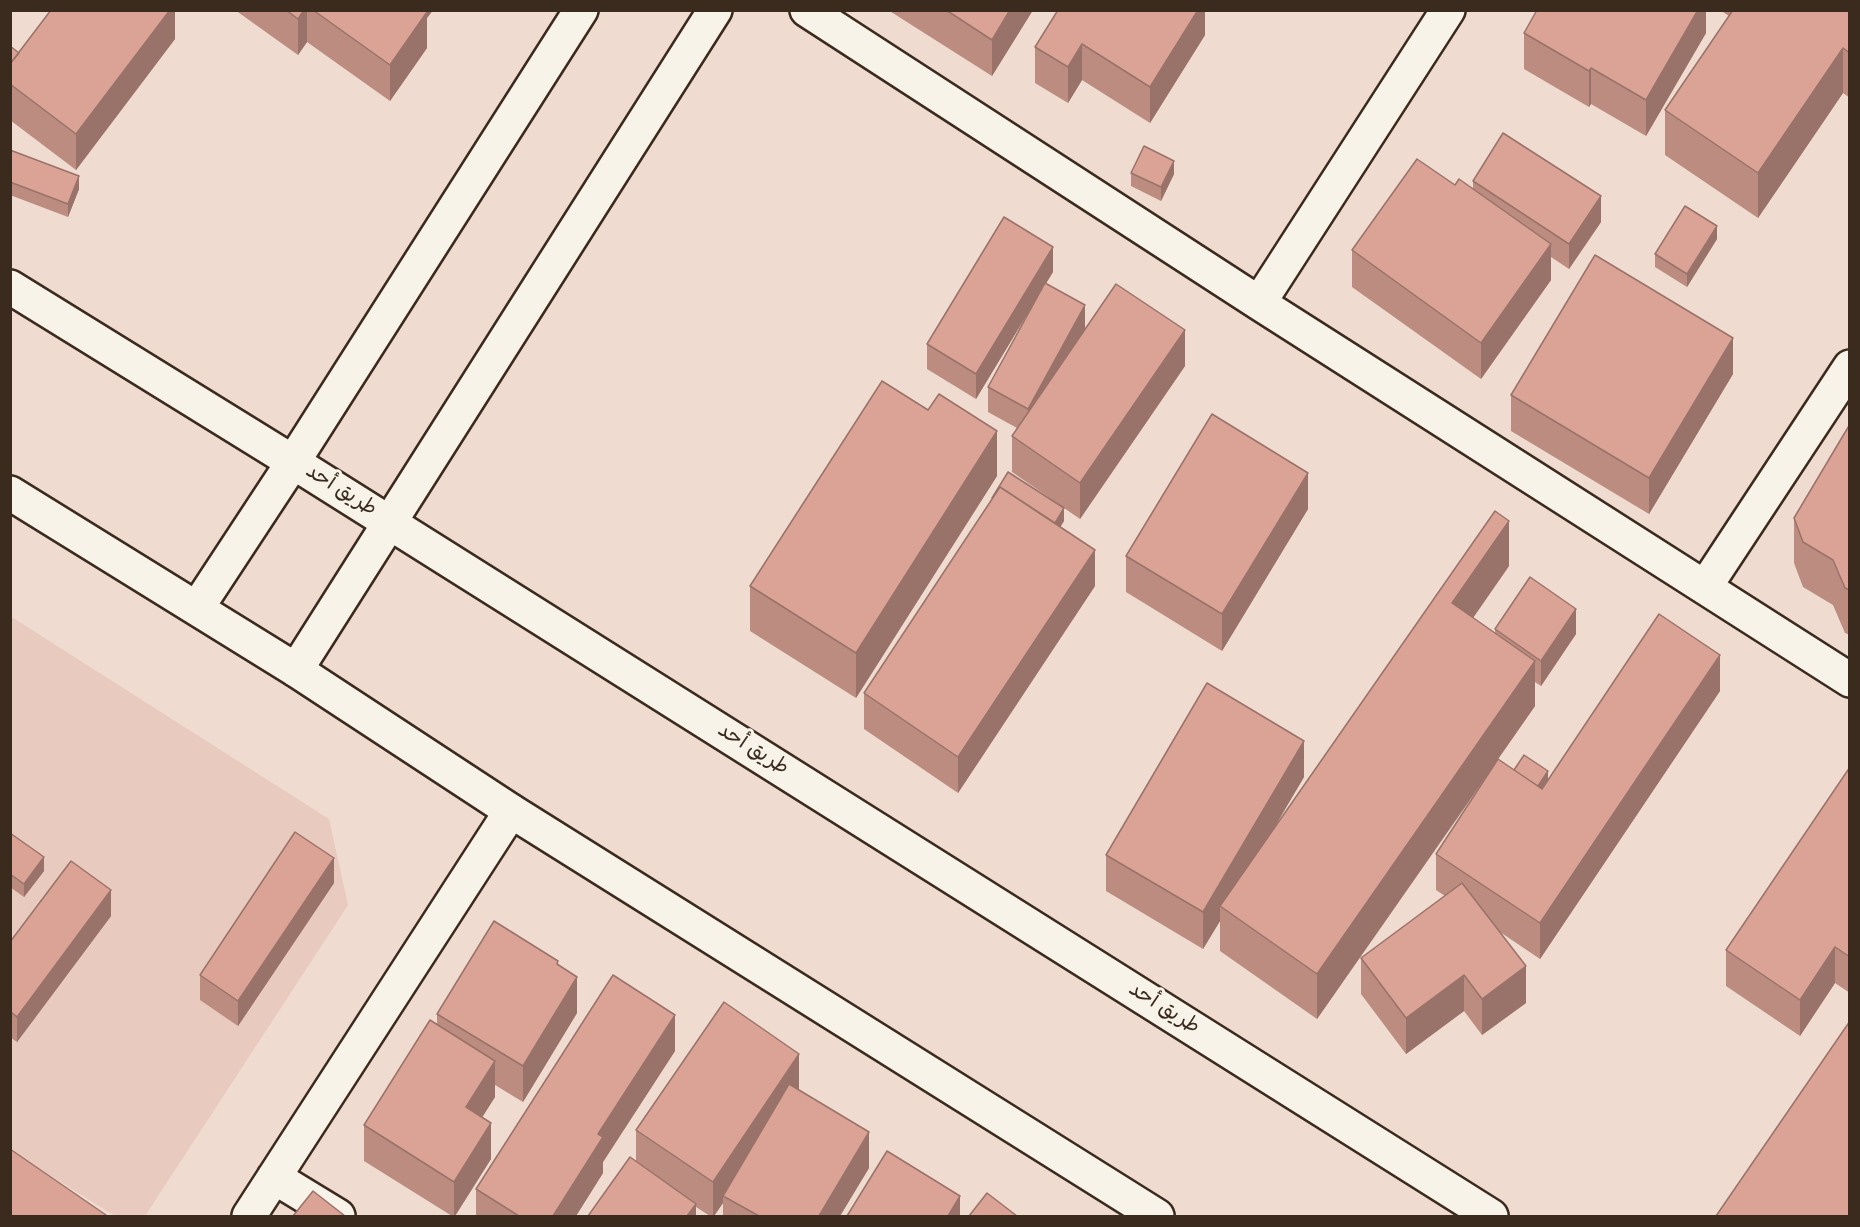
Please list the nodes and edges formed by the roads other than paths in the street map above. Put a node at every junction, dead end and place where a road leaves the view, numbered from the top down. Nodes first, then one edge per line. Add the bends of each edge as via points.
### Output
1 (581, 10) edge
2 (715, 10) edge
3 (807, 10) edge
4 (1448, 10) edge
5 (10, 287) edge
6 (1259, 303) junction
7 (1850, 367) edge
8 (293, 462) junction
9 (10, 493) edge
10 (389, 522) junction
11 (1705, 587) junction
12 (197, 608) junction
13 (296, 670) junction
14 (1850, 680) edge
15 (510, 811) junction
16 (274, 1177) junction
17 (249, 1216) edge
18 (338, 1216) edge
19 (1157, 1216) edge
20 (1491, 1216) edge

1 - 8 street
2 - 10 street
3 - 6 street
4 - 6 street
5 - 8 street, طريق أحد
6 - 11 street
7 - 11 street
8 - 10 street, طريق أحد
8 - 12 street
9 - 12 street
10 - 13 street
10 - 20 street, طريق أحد
11 - 14 street
12 - 13 street
13 - 15 street
15 - 16 street
15 - 19 street
16 - 17 street
16 - 18 street

